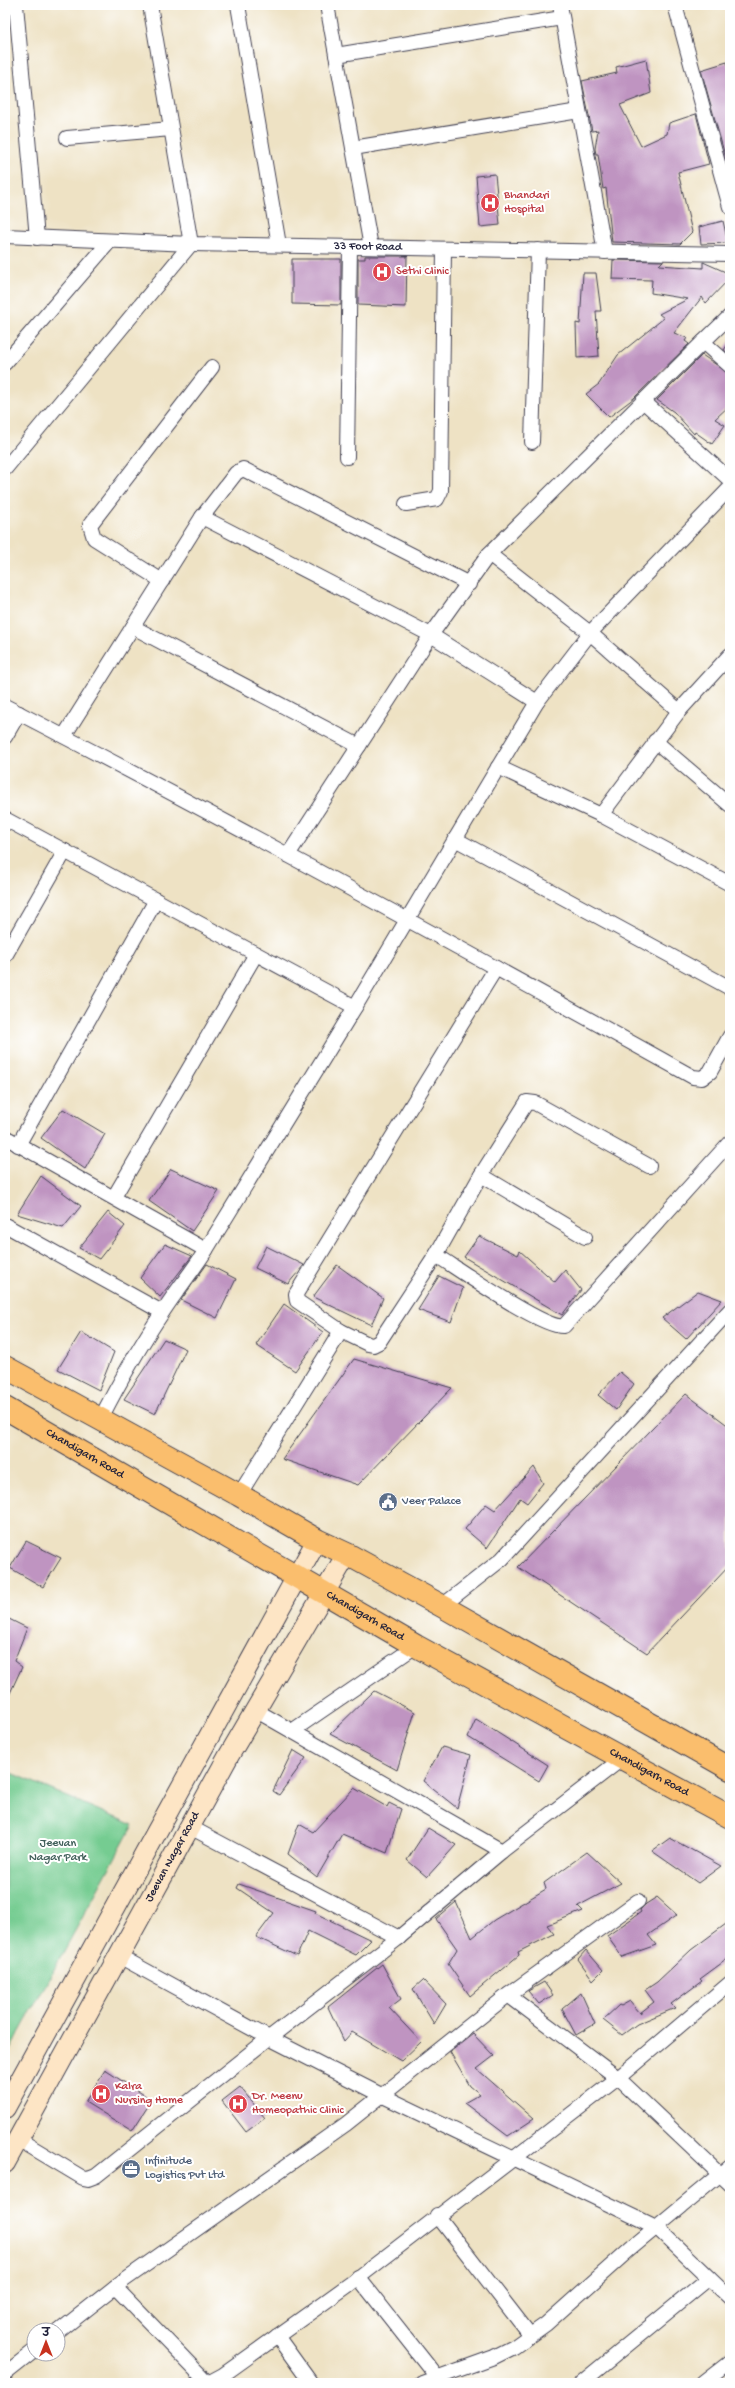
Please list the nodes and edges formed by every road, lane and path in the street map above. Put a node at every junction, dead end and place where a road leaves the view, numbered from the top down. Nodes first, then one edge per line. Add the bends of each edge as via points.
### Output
1 (16, 5) edge
2 (150, 5) edge
3 (238, 5) edge
4 (328, 5) edge
5 (675, 5) edge
6 (561, 12) edge
7 (336, 55) junction
8 (579, 111) junction
9 (171, 130) junction
10 (66, 138) dead end
11 (353, 148) junction
12 (730, 207) edge
13 (37, 238) junction
14 (7, 239) edge
15 (110, 241) junction
16 (191, 244) junction
17 (279, 245) junction
18 (350, 247) junction
19 (371, 247) junction
20 (444, 248) junction
21 (538, 250) junction
22 (605, 252) junction
23 (730, 254) edge
24 (730, 316) edge
25 (703, 342) junction
26 (5, 363) edge
27 (730, 366) edge
28 (212, 367) dead end
29 (643, 401) junction
30 (532, 442) dead end
31 (347, 457) dead end
32 (5, 469) edge
33 (730, 480) edge
34 (730, 488) edge
35 (406, 504) dead end
36 (202, 517) junction
37 (489, 554) junction
38 (162, 581) junction
39 (469, 584) junction
40 (133, 627) junction
41 (590, 633) junction
42 (431, 635) junction
43 (730, 655) edge
44 (537, 702) junction
45 (5, 706) edge
46 (679, 711) junction
47 (19, 713) junction
48 (64, 736) junction
49 (5, 737) edge
50 (655, 741) junction
51 (359, 746) junction
52 (498, 767) junction
53 (730, 805) edge
54 (601, 816) junction
55 (5, 819) edge
56 (455, 839) junction
57 (65, 851) junction
58 (288, 855) junction
59 (730, 884) edge
60 (156, 900) junction
61 (407, 920) junction
62 (256, 954) junction
63 (5, 956) edge
64 (496, 968) junction
65 (730, 988) edge
66 (355, 1007) junction
67 (730, 1036) edge
68 (5, 1137) edge
69 (730, 1142) edge
70 (18, 1145) junction
71 (649, 1166) dead end
72 (481, 1176) junction
73 (114, 1197) junction
74 (5, 1225) edge
75 (585, 1237) dead end
76 (206, 1250) junction
77 (436, 1255) junction
78 (730, 1310) edge
79 (162, 1312) junction
80 (341, 1331) junction
81 (5, 1367) edge
82 (5, 1408) edge
83 (100, 1420) junction
84 (239, 1495) junction
85 (317, 1540) junction
86 (347, 1554) junction
87 (297, 1576) junction
88 (324, 1592) junction
89 (442, 1606) junction
90 (416, 1646) junction
91 (255, 1710) junction
92 (292, 1731) junction
93 (622, 1758) junction
94 (730, 1769) edge
95 (730, 1817) edge
96 (190, 1827) junction
97 (502, 1851) junction
98 (638, 1901) dead end
99 (399, 1938) junction
100 (119, 1956) junction
101 (730, 1982) edge
102 (508, 1995) junction
103 (269, 2038) junction
104 (618, 2078) junction
105 (383, 2096) junction
106 (5, 2108) edge
107 (18, 2139) junction
108 (513, 2159) junction
109 (5, 2163) edge
110 (725, 2170) edge
111 (730, 2184) edge
112 (437, 2215) junction
113 (656, 2227) junction
114 (358, 2277) junction
115 (709, 2278) junction
116 (115, 2287) junction
117 (730, 2298) edge
118 (66, 2326) edge
119 (530, 2335) junction
120 (277, 2336) junction
121 (26, 2357) edge
122 (730, 2362) edge
123 (5, 2374) edge
124 (437, 2377) junction
125 (208, 2383) edge
126 (311, 2383) edge
127 (422, 2383) edge
128 (581, 2383) edge
129 (703, 2383) edge

1 - 13 street
2 - 9 street
3 - 17 street
4 - 7 street
5 - 12 street
6 - 7 street
6 - 8 street
7 - 11 street
8 - 11 street
8 - 22 street
9 - 10 street
9 - 16 street
11 - 19 street
13 - 14 street, 33 Foot Road
13 - 15 street, 33 Foot Road
15 - 16 street, 33 Foot Road
15 - 26 street
16 - 17 street, 33 Foot Road
16 - 32 street
17 - 18 street, 33 Foot Road
18 - 19 street, 33 Foot Road
18 - 31 street
19 - 20 street, 33 Foot Road
20 - 21 street, 33 Foot Road
20 - 35 street via 441,491 437,499
21 - 22 street, 33 Foot Road
21 - 30 street
22 - 23 street, 33 Foot Road
24 - 25 street
25 - 27 street
25 - 29 street
28 - 38 street via 90,525 94,538
29 - 33 street
29 - 37 street
34 - 41 street
36 - 38 street
36 - 39 street via 236,473 243,469
36 - 42 street
37 - 39 street
37 - 41 street
38 - 40 street
39 - 42 street
40 - 48 street
40 - 51 street
41 - 44 street
41 - 46 street
42 - 44 street
42 - 51 street
43 - 46 street
44 - 52 street
45 - 47 street
46 - 50 street
47 - 48 street
47 - 49 street
48 - 58 street
50 - 53 street
50 - 54 street
51 - 58 street
52 - 54 street
52 - 56 street
54 - 59 street
55 - 57 street
56 - 61 street
56 - 65 street
57 - 60 street
57 - 63 street
58 - 61 street
60 - 62 street
60 - 70 street
61 - 64 street
61 - 66 street
62 - 66 street
62 - 73 street
64 - 67 street via 698,1079 710,1072
64 - 80 street via 296,1294 297,1301
66 - 76 street
68 - 70 street
69 - 77 street via 564,1326 553,1326 526,1312
70 - 73 street
71 - 72 street via 529,1101 524,1104
72 - 75 street
72 - 77 street
73 - 76 street
74 - 79 street
76 - 79 street via 187,1281
77 - 80 street via 379,1342 368,1344
78 - 89 street via 502,1559
79 - 83 street
80 - 84 street
81 - 83 main road
82 - 87 main road, Chandigarh Road
83 - 84 main road
84 - 85 main road
85 - 86 main road
85 - 87 street
86 - 88 street, Jeevan Nagar Road
86 - 89 main road
87 - 88 main road, Chandigarh Road
87 - 106 street
88 - 90 main road, Chandigarh Road
88 - 91 street, Jeevan Nagar Road
89 - 94 main road
90 - 92 street
90 - 93 main road, Chandigarh Road
91 - 92 street
91 - 96 street, Jeevan Nagar Road
92 - 97 street
93 - 95 main road, Chandigarh Road
93 - 97 street
96 - 99 street
96 - 100 street, Jeevan Nagar Road
97 - 99 street
98 - 102 street
99 - 103 street
100 - 103 street
100 - 107 street, Jeevan Nagar Road
101 - 104 street
102 - 104 street
102 - 105 street
103 - 105 street
103 - 107 street via 92,2178 83,2178
104 - 108 street
104 - 110 street
105 - 108 street
105 - 116 street
107 - 109 street, Jeevan Nagar Road
108 - 112 street
108 - 113 street
110 - 111 street
110 - 113 street
112 - 114 street
112 - 119 street
113 - 115 street
113 - 119 street
114 - 120 street
114 - 124 street
115 - 117 street
115 - 128 street
116 - 118 street
116 - 125 street
119 - 124 street via 504,2353
120 - 125 street
120 - 126 street
121 - 123 street
122 - 129 street
124 - 127 street

